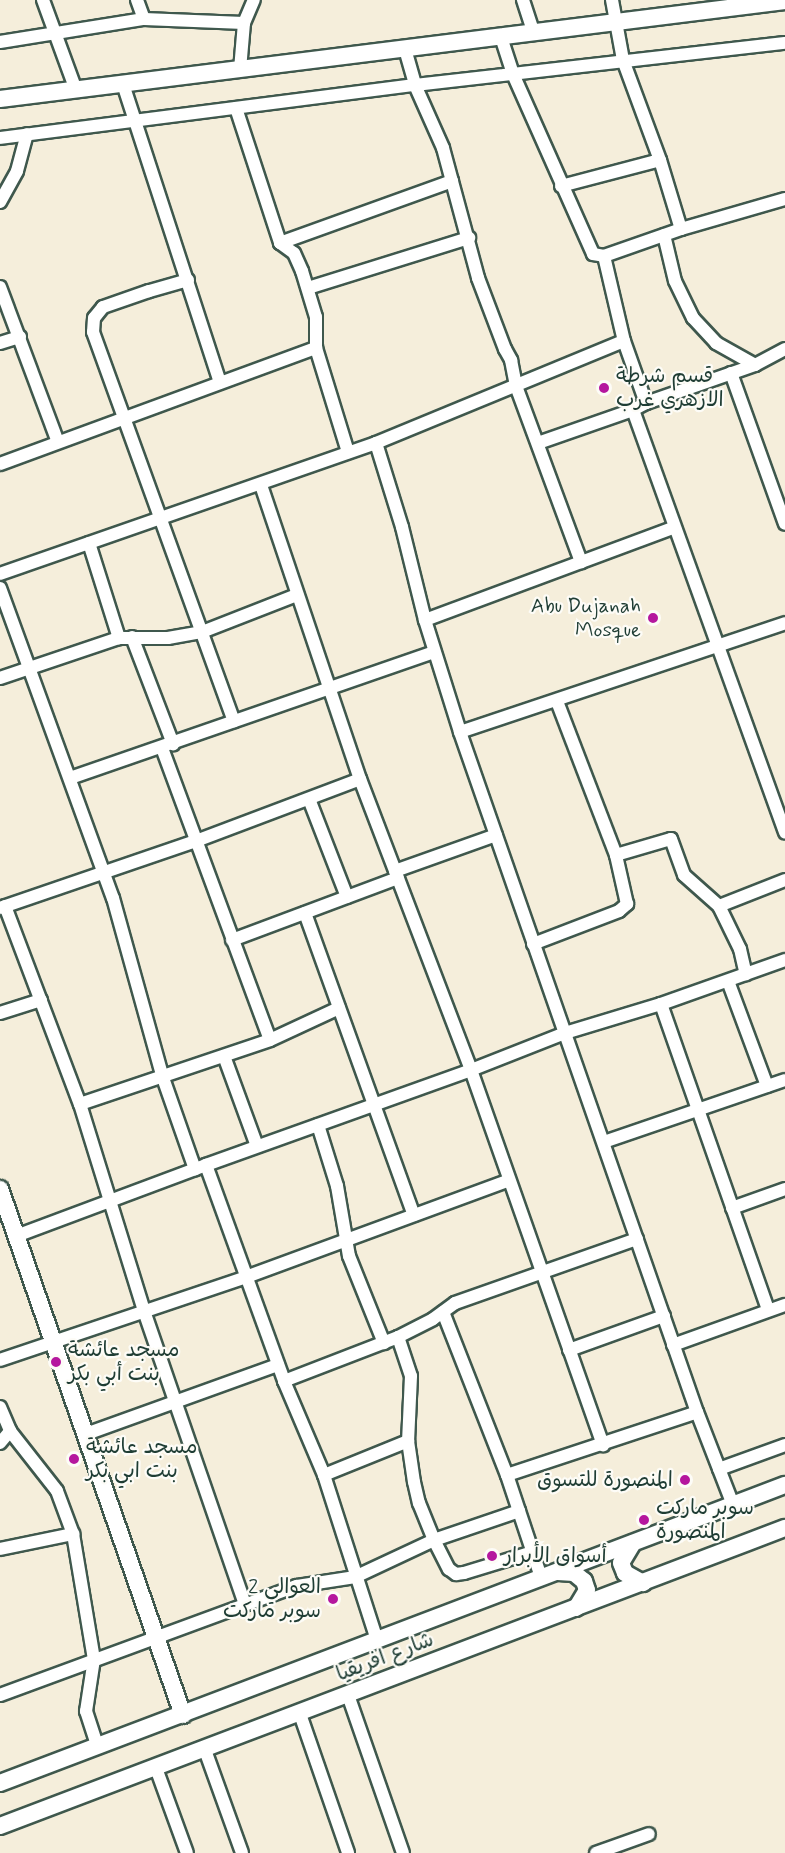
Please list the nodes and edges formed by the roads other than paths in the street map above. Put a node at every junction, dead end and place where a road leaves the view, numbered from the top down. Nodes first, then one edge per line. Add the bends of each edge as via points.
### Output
1 (43, 0) edge
2 (137, 0) edge
3 (254, 0) edge
4 (523, 0) edge
5 (612, 0) edge
6 (785, 1) edge
7 (710, 6) edge
8 (144, 19) junction
9 (244, 23) junction
10 (615, 23) junction
11 (54, 33) junction
12 (534, 33) junction
13 (501, 37) junction
14 (0, 42) edge
15 (785, 43) edge
16 (405, 49) junction
17 (623, 60) junction
18 (240, 70) junction
19 (513, 74) junction
20 (123, 84) junction
21 (416, 85) junction
22 (76, 90) junction
23 (0, 99) edge
24 (236, 108) junction
25 (135, 120) junction
26 (27, 134) junction
27 (0, 138) edge
28 (660, 160) junction
29 (452, 181) junction
30 (561, 186) junction
31 (785, 199) edge
32 (0, 202) edge
33 (681, 229) junction
34 (664, 235) junction
35 (469, 238) junction
36 (280, 243) junction
37 (604, 256) junction
38 (189, 280) junction
39 (0, 287) edge
40 (308, 288) junction
41 (20, 337) junction
42 (624, 341) junction
43 (0, 343) edge
44 (316, 348) junction
45 (785, 349) edge
46 (755, 365) junction
47 (731, 373) junction
48 (220, 383) junction
49 (516, 386) junction
50 (646, 403) junction
51 (633, 410) junction
52 (125, 416) junction
53 (58, 442) junction
54 (376, 443) junction
55 (538, 443) junction
56 (348, 452) junction
57 (0, 464) edge
58 (261, 485) junction
59 (162, 518) junction
60 (785, 524) edge
61 (674, 528) junction
62 (89, 543) junction
63 (581, 562) junction
64 (0, 574) edge
65 (0, 588) edge
66 (297, 595) junction
67 (424, 620) junction
68 (785, 623) edge
69 (202, 632) junction
70 (126, 637) junction
71 (718, 647) junction
72 (434, 652) junction
73 (28, 668) junction
74 (0, 678) edge
75 (331, 688) junction
76 (557, 701) junction
77 (234, 721) junction
78 (460, 732) junction
79 (167, 746) junction
80 (70, 778) junction
81 (360, 779) junction
82 (309, 799) junction
83 (785, 833) edge
84 (496, 835) junction
85 (196, 840) junction
86 (616, 855) junction
87 (102, 871) junction
88 (396, 874) junction
89 (785, 880) edge
90 (347, 897) junction
91 (719, 906) junction
92 (3, 907) edge
93 (305, 913) junction
94 (232, 940) junction
95 (533, 944) junction
96 (785, 960) edge
97 (746, 974) junction
98 (728, 981) junction
99 (42, 1000) junction
100 (661, 1004) junction
101 (339, 1008) junction
102 (0, 1013) edge
103 (565, 1033) junction
104 (270, 1040) junction
105 (224, 1056) junction
106 (471, 1070) junction
107 (162, 1075) junction
108 (785, 1080) edge
109 (767, 1086) junction
110 (80, 1104) junction
111 (374, 1105) junction
112 (698, 1111) junction
113 (318, 1125) junction
114 (604, 1142) junction
115 (257, 1146) junction
116 (201, 1167) junction
117 (509, 1180) junction
118 (0, 1189) edge
119 (785, 1189) edge
120 (110, 1201) junction
121 (732, 1208) junction
122 (414, 1215) junction
123 (16, 1236) junction
124 (637, 1239) junction
125 (346, 1241) junction
126 (542, 1273) junction
127 (246, 1277) junction
128 (785, 1305) edge
129 (768, 1310) junction
130 (144, 1311) junction
131 (443, 1312) junction
132 (664, 1316) junction
133 (398, 1337) junction
134 (53, 1342) junction
135 (384, 1343) junction
136 (674, 1345) junction
137 (569, 1350) junction
138 (0, 1360) edge
139 (278, 1365) junction
140 (284, 1381) junction
141 (175, 1402) junction
142 (0, 1407) edge
143 (697, 1412) junction
144 (10, 1431) junction
145 (86, 1434) junction
146 (408, 1442) junction
147 (0, 1443) edge
148 (603, 1445) junction
149 (785, 1445) edge
150 (719, 1469) junction
151 (324, 1475) junction
152 (507, 1475) junction
153 (785, 1485) edge
154 (733, 1505) junction
155 (519, 1511) junction
156 (785, 1528) edge
157 (73, 1534) junction
158 (434, 1540) junction
159 (634, 1542) junction
160 (0, 1549) edge
161 (533, 1552) junction
162 (558, 1572) junction
163 (355, 1577) junction
164 (541, 1577) junction
165 (643, 1582) junction
166 (245, 1604) junction
167 (576, 1608) junction
168 (156, 1639) junction
169 (376, 1640) junction
170 (94, 1659) junction
171 (0, 1695) edge
172 (348, 1695) junction
173 (300, 1714) junction
174 (183, 1715) junction
175 (98, 1747) junction
176 (205, 1750) junction
177 (156, 1768) junction
178 (0, 1783) edge
179 (0, 1826) edge
180 (649, 1834) dead end
181 (610, 1851) edge
182 (187, 1853) edge
183 (242, 1853) edge
184 (348, 1853) edge
185 (403, 1853) edge
186 (596, 1853) edge

1 - 11 street
2 - 8 street
3 - 9 street
4 - 12 street
5 - 10 street
6 - 7 street
7 - 10 street
8 - 9 street
8 - 11 street
9 - 18 street
10 - 12 street
10 - 17 street
11 - 14 street
11 - 22 street
12 - 13 street
13 - 16 street
13 - 19 street
15 - 17 street
16 - 18 street
16 - 21 street
17 - 19 street
17 - 28 street
18 - 20 street
19 - 21 street
19 - 30 street
20 - 22 street
20 - 25 street
21 - 24 street
21 - 29 street via 443,148
22 - 23 street
24 - 25 street
24 - 36 street
25 - 26 street
25 - 38 street
26 - 27 street
26 - 32 street via 17,171
28 - 30 street
28 - 33 street
29 - 35 street
29 - 36 street
30 - 37 street via 592,254
31 - 33 street
33 - 34 street
34 - 37 street
34 - 46 street via 675,281 693,318 716,343
35 - 40 street
35 - 49 street via 478,278 511,360
36 - 40 street via 294,253
37 - 42 street
38 - 48 street
38 - 52 street via 110,304 94,318 93,332
39 - 41 street
40 - 44 street via 316,317
41 - 43 street
41 - 53 street
42 - 49 street
42 - 50 street
44 - 48 street
44 - 56 street
45 - 46 street
46 - 47 street
47 - 50 street
47 - 60 street
48 - 52 street
49 - 54 street
49 - 55 street
50 - 51 street
51 - 55 street
51 - 61 street
52 - 53 street
52 - 59 street
53 - 57 street
54 - 56 street
54 - 67 street via 402,527
55 - 63 street
56 - 58 street
58 - 59 street
58 - 66 street
59 - 62 street
59 - 69 street
61 - 63 street
61 - 71 street
62 - 64 street
62 - 70 street
63 - 67 street
65 - 73 street
66 - 69 street
66 - 75 street
67 - 72 street
68 - 71 street
69 - 70 street via 168,638
69 - 77 street
70 - 73 street
70 - 79 street
71 - 76 street
71 - 83 street
72 - 75 street
72 - 78 street
73 - 74 street
73 - 80 street
75 - 77 street
75 - 81 street
76 - 78 street
76 - 86 street
77 - 79 street
78 - 84 street
79 - 80 street
79 - 85 street
80 - 87 street
81 - 82 street
81 - 88 street
82 - 85 street
82 - 90 street
84 - 88 street
84 - 95 street
85 - 87 street
85 - 94 street
86 - 91 street via 671,839 684,875
86 - 95 street via 626,906
87 - 92 street
87 - 107 street
88 - 90 street
88 - 106 street
89 - 91 street
90 - 93 street
91 - 97 street via 740,949
92 - 99 street
93 - 94 street
93 - 101 street
94 - 104 street
95 - 103 street
96 - 97 street
97 - 98 street
98 - 100 street
98 - 109 street
99 - 102 street
99 - 110 street
100 - 103 street
100 - 112 street
101 - 104 street
101 - 111 street
103 - 106 street
103 - 114 street
104 - 105 street
105 - 107 street
105 - 115 street
106 - 111 street
106 - 117 street
107 - 110 street
107 - 116 street
108 - 109 street
109 - 112 street
110 - 120 street
111 - 113 street
111 - 122 street
112 - 114 street
112 - 121 street
113 - 115 street
113 - 125 street via 337,1186
114 - 124 street
115 - 116 street
116 - 120 street
116 - 127 street
117 - 122 street
117 - 126 street
118 - 123 street
119 - 121 street
120 - 123 street
120 - 130 street
121 - 129 street
122 - 125 street
123 - 134 street
124 - 126 street
124 - 132 street
125 - 127 street
125 - 135 street
126 - 131 street via 455,1303
126 - 137 street
127 - 130 street
127 - 139 street
128 - 129 street
129 - 136 street
130 - 134 street
130 - 141 street
131 - 133 street
131 - 152 street
132 - 136 street
132 - 137 street
133 - 135 street
133 - 146 street via 411,1376
134 - 138 street
134 - 145 street
135 - 140 street
136 - 143 street
137 - 148 street
139 - 140 street
139 - 141 street
140 - 151 street
141 - 145 street
141 - 166 street
142 - 144 street
143 - 148 street
143 - 150 street
144 - 147 street
144 - 157 street via 57,1491
145 - 168 street
146 - 151 street
146 - 158 street via 419,1503
148 - 152 street
149 - 150 street
150 - 154 street
151 - 163 street
152 - 155 street
153 - 154 street, شارع افريقيا
154 - 159 street, شارع افريقيا
155 - 158 street
155 - 161 street
156 - 165 street, شارع افريقيا
157 - 160 street
157 - 170 street
158 - 161 street via 449,1569 456,1574
158 - 163 street
159 - 162 street, شارع افريقيا
159 - 165 street via 621,1563 625,1573
161 - 164 street
162 - 164 street, شارع افريقيا
162 - 167 street via 574,1573 584,1581 586,1590
163 - 166 street via 297,1586
163 - 169 street
164 - 169 street, شارع افريقيا
165 - 167 street, شارع افريقيا
166 - 168 street
167 - 172 street, شارع افريقيا
168 - 170 street
168 - 174 street
169 - 174 street, شارع افريقيا
170 - 171 street
170 - 175 street via 85,1704
172 - 173 street, شارع افريقيا
172 - 185 street
173 - 176 street, شارع افريقيا
173 - 184 street
174 - 175 street, شارع افريقيا
175 - 178 street, شارع افريقيا
176 - 177 street, شارع افريقيا
176 - 183 street
177 - 179 street, شارع افريقيا
177 - 182 street
180 - 181 street
181 - 186 street

